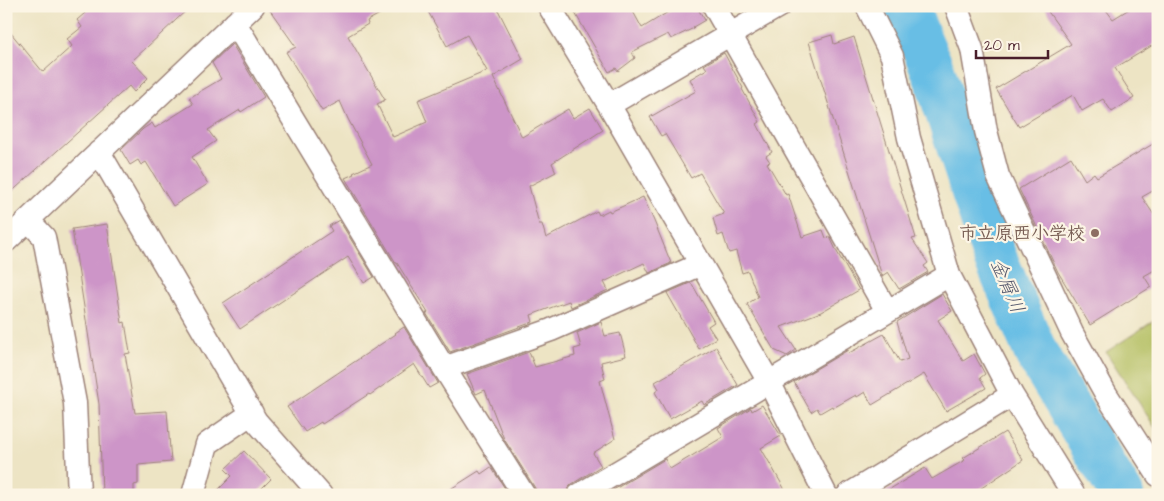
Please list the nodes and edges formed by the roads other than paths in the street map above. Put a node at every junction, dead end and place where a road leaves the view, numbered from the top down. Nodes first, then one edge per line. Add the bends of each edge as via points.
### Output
1 (253, 6) edge
2 (549, 6) edge
3 (714, 6) edge
4 (779, 6) edge
5 (867, 6) edge
6 (956, 6) edge
7 (235, 23) junction
8 (730, 34) junction
9 (609, 105) junction
10 (99, 152) junction
11 (28, 220) junction
12 (7, 240) edge
13 (701, 264) junction
14 (949, 275) junction
15 (887, 311) junction
16 (444, 368) junction
17 (769, 382) junction
18 (1012, 394) junction
19 (252, 413) junction
20 (1158, 475) edge
21 (79, 495) edge
22 (193, 495) edge
23 (321, 495) edge
24 (524, 495) edge
25 (579, 495) edge
26 (826, 495) edge
27 (848, 495) edge
28 (1074, 495) edge

1 - 7 street
2 - 9 street
3 - 8 street
4 - 8 street
5 - 14 street via 892,56 909,138
6 - 20 street via 972,49 986,131 998,176 1072,332 1106,394
7 - 10 street
7 - 16 street
8 - 9 street
8 - 15 street
9 - 13 street
10 - 11 street
10 - 19 street
11 - 12 street
11 - 21 street via 44,236 73,393
13 - 16 street via 551,330
13 - 17 street
14 - 15 street
14 - 18 street
15 - 17 street
16 - 24 street
17 - 25 street
17 - 26 street
18 - 27 street
18 - 28 street
19 - 22 street via 207,444
19 - 23 street

